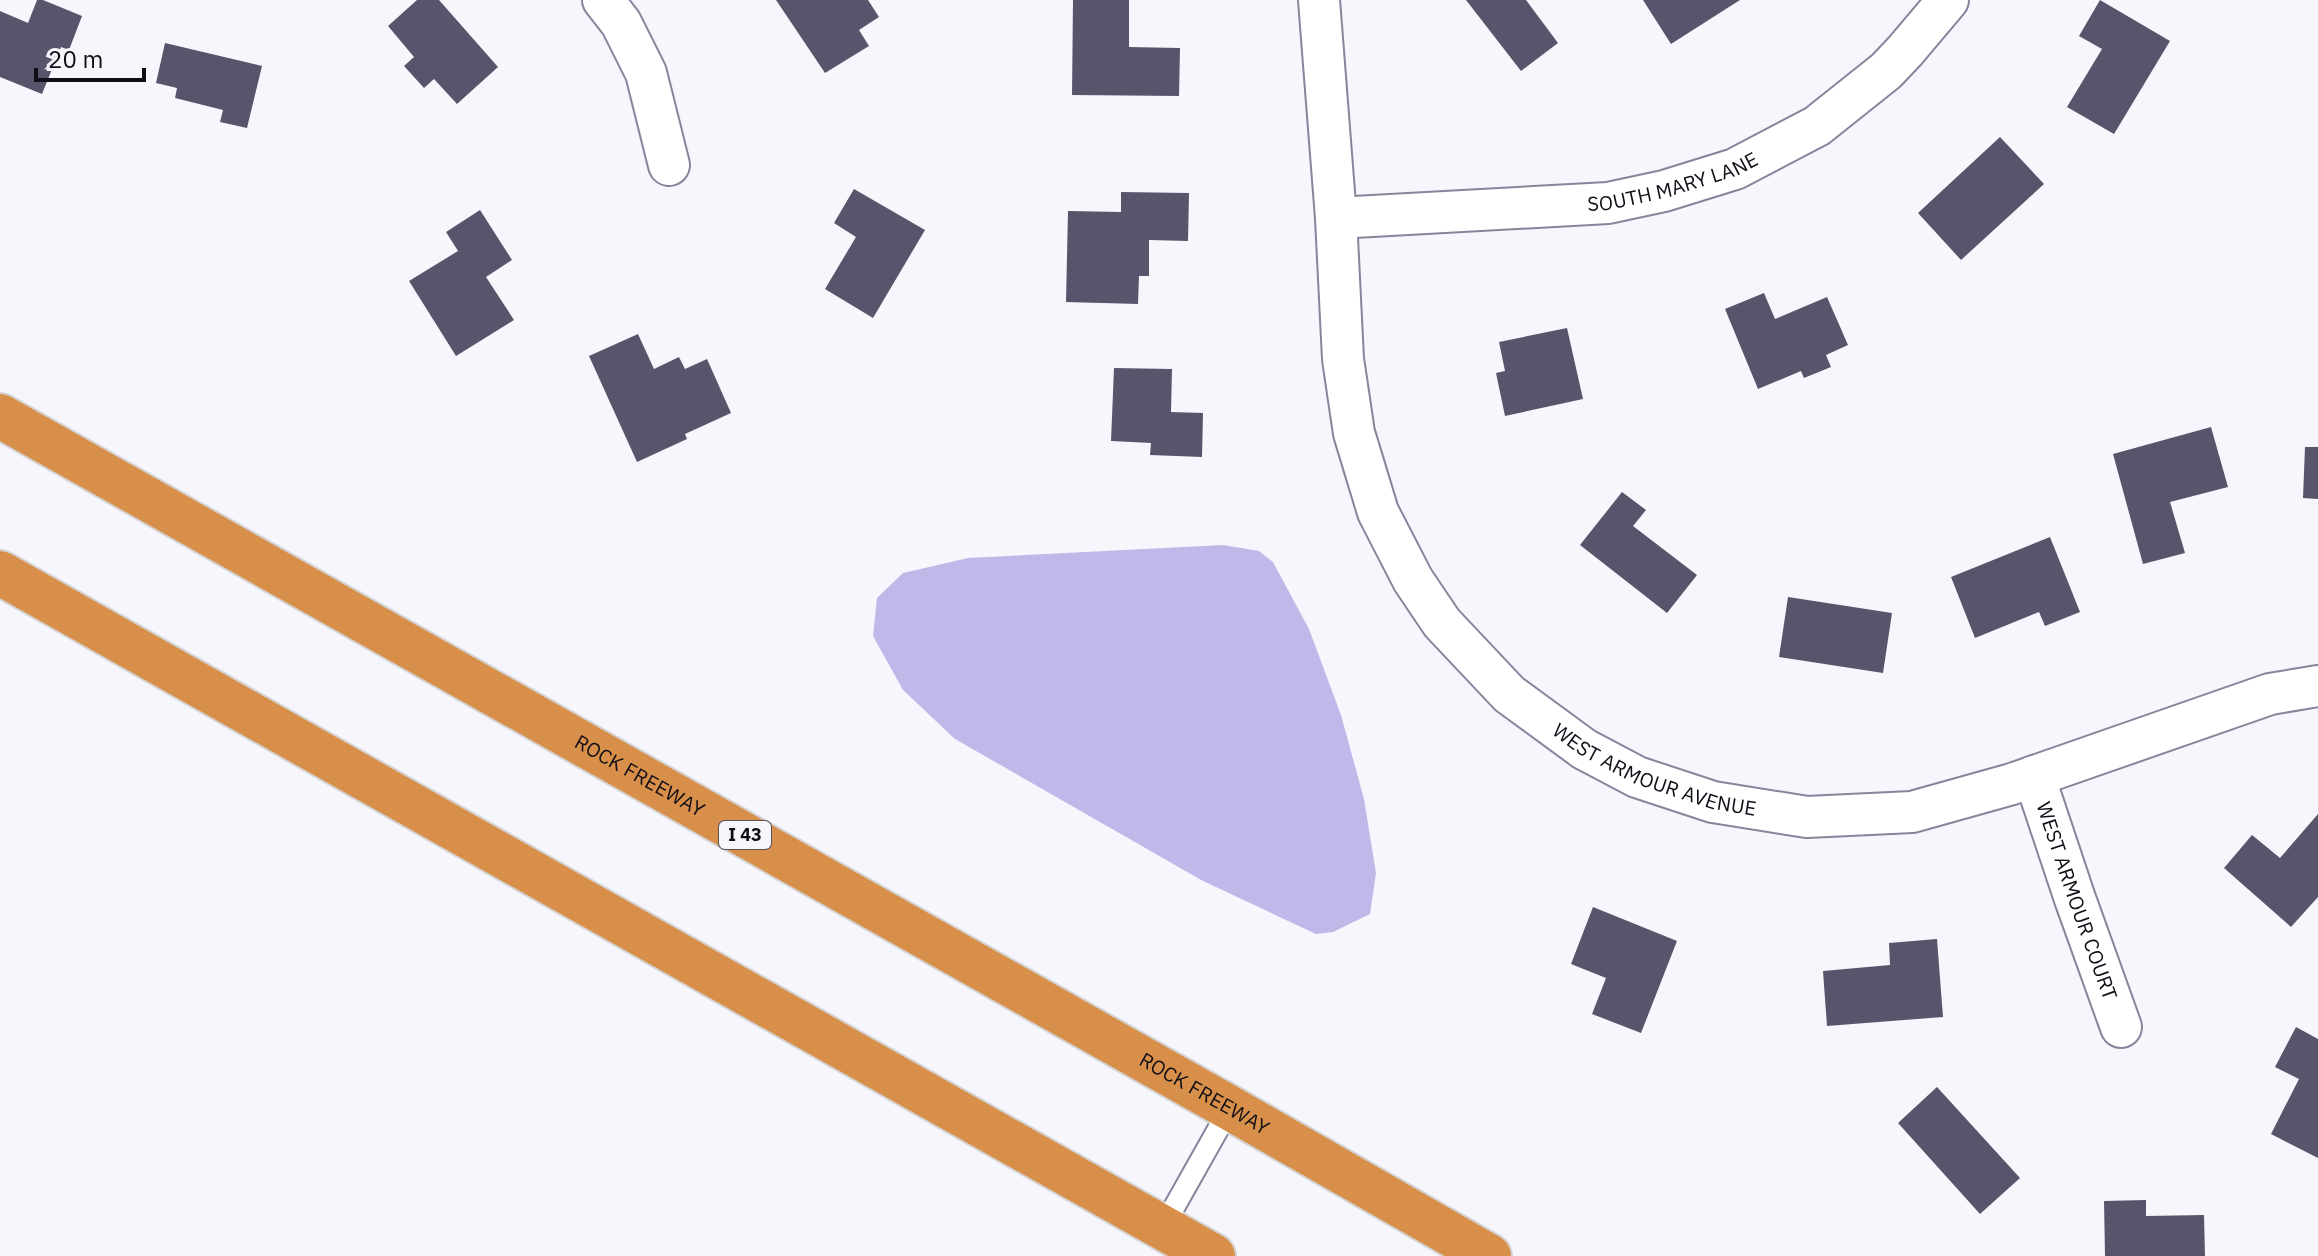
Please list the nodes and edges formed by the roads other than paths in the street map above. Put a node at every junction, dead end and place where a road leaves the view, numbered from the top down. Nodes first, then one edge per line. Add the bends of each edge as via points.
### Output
1 (603, 0) edge
2 (1319, 0) edge
3 (1948, 0) edge
4 (669, 165) dead end
5 (1336, 218) junction
6 (0, 416) edge
7 (0, 573) edge
8 (2318, 686) edge
9 (2034, 776) junction
10 (2121, 1027) dead end
11 (1230, 1108) junction
12 (1163, 1227) junction
13 (1213, 1256) edge
14 (1489, 1256) edge

1 - 4 street via 646,73
2 - 5 street, WEST ARMOUR AVENUE
3 - 5 street, SOUTH MARY LANE via 1886,71 1817,126 1735,169 1608,203
5 - 9 street, WEST ARMOUR AVENUE via 1343,359 1354,433 1378,512 1442,623 1509,694 1584,749 1637,777 1713,802 1807,817 1912,812
6 - 11 highway, ROCK FREEWAY / I 43
7 - 12 highway
8 - 9 street, WEST ARMOUR AVENUE via 2270,694
9 - 10 street, WEST ARMOUR COURT
11 - 12 lane
11 - 14 highway, ROCK FREEWAY / I 43
12 - 13 highway

